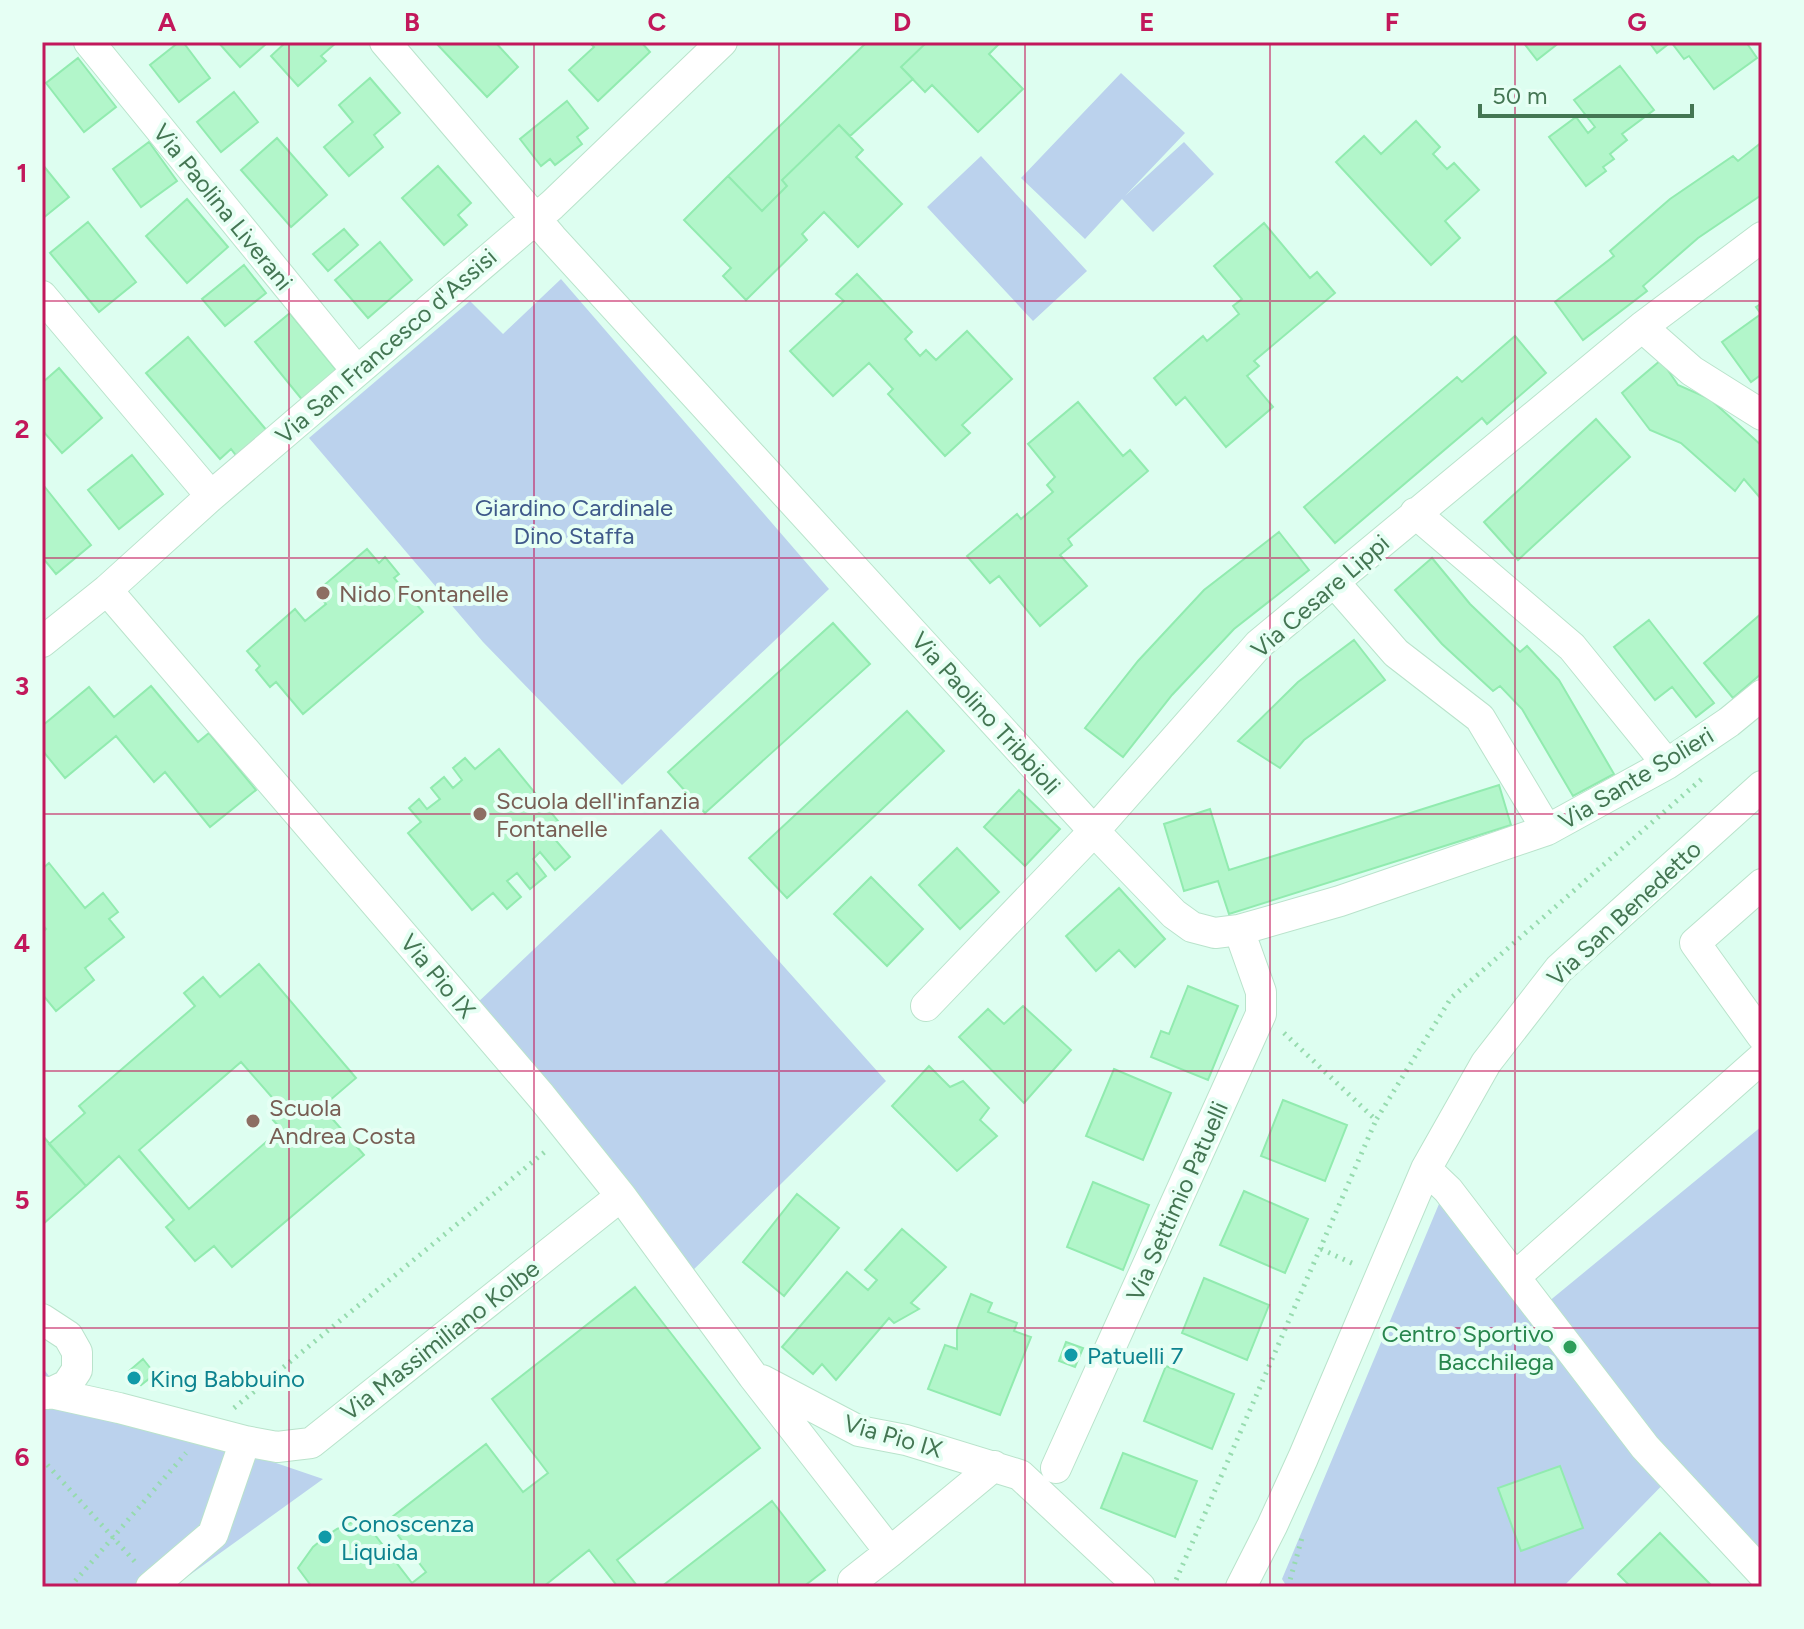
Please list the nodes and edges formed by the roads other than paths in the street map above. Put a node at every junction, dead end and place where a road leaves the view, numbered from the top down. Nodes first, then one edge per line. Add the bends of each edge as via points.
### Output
1 (89, 42) edge
2 (385, 42) edge
3 (722, 42) edge
4 (535, 219) junction
5 (1762, 237) edge
6 (42, 296) edge
7 (1642, 327) junction
8 (357, 371) junction
9 (1762, 415) edge
10 (211, 496) junction
11 (1415, 513) junction
12 (1334, 582) junction
13 (107, 590) junction
14 (47, 628) edge
15 (1762, 695) edge
16 (1667, 764) junction
17 (1762, 786) edge
18 (1547, 830) junction
19 (1094, 831) junction
20 (1762, 884) edge
21 (1239, 930) junction
22 (926, 1006) dead end
23 (1762, 1036) edge
24 (1762, 1058) edge
25 (1426, 1169) junction
26 (621, 1196) junction
27 (1516, 1276) junction
28 (42, 1319) edge
29 (77, 1352) junction
30 (753, 1376) junction
31 (45, 1392) edge
32 (119, 1408) junction
33 (245, 1441) junction
34 (994, 1466) junction
35 (1056, 1468) dead end
36 (1272, 1526) junction
37 (890, 1552) junction
38 (1762, 1573) edge
39 (147, 1579) edge
40 (853, 1581) dead end
41 (1140, 1587) edge
42 (1241, 1587) edge
43 (1265, 1587) edge

1 - 8 street, Via Paolina Liverani
2 - 4 street, Via Paolino Tribbioli
3 - 4 street, Via San Francesco d'Assisi
4 - 8 street, Via San Francesco d'Assisi
4 - 19 street, Via Paolino Tribbioli
5 - 7 street, Via Cesare Lippi
6 - 10 street
7 - 9 street via 1692,371
7 - 11 street, Via Cesare Lippi
8 - 10 street, Via San Francesco d'Assisi
10 - 13 street, Via San Francesco d'Assisi
11 - 12 street, Via Cesare Lippi
11 - 16 street via 1572,647
12 - 18 street via 1396,653 1480,718
12 - 19 street, Via Cesare Lippi via 1259,644
13 - 14 street, Via San Francesco d'Assisi
13 - 26 street, Via Pio IX
15 - 16 street, Via Sante Solieri
16 - 18 street, Via Sante Solieri
17 - 25 street, Via San Benedetto via 1559,969 1486,1063
18 - 21 street, Via Paolino Tribbioli
19 - 21 street, Via Paolino Tribbioli via 1192,927 1215,933
19 - 22 street, Via Cesare Lippi
20 - 23 street via 1695,943
21 - 35 street, Via Settimio Patuelli via 1261,992 1261,1014
24 - 27 street
25 - 27 street
25 - 36 street, Via San Benedetto
26 - 30 street, Via Pio IX
26 - 33 street, Via Massimiliano Kolbe via 311,1443 277,1447
27 - 38 street via 1645,1447
28 - 29 street via 68,1336
29 - 31 street, Via Massimiliano Kolbe via 77,1370 67,1385
29 - 32 street
30 - 34 street, Via Pio IX via 859,1431
30 - 37 street, Via Pio IX
31 - 32 street, Via Massimiliano Kolbe
32 - 33 street, Via Massimiliano Kolbe
33 - 39 street via 213,1534
34 - 37 street
34 - 41 street, Via Pio IX via 1020,1475
36 - 42 street, Via San Benedetto
36 - 43 street, Via San Benedetto
37 - 40 street

